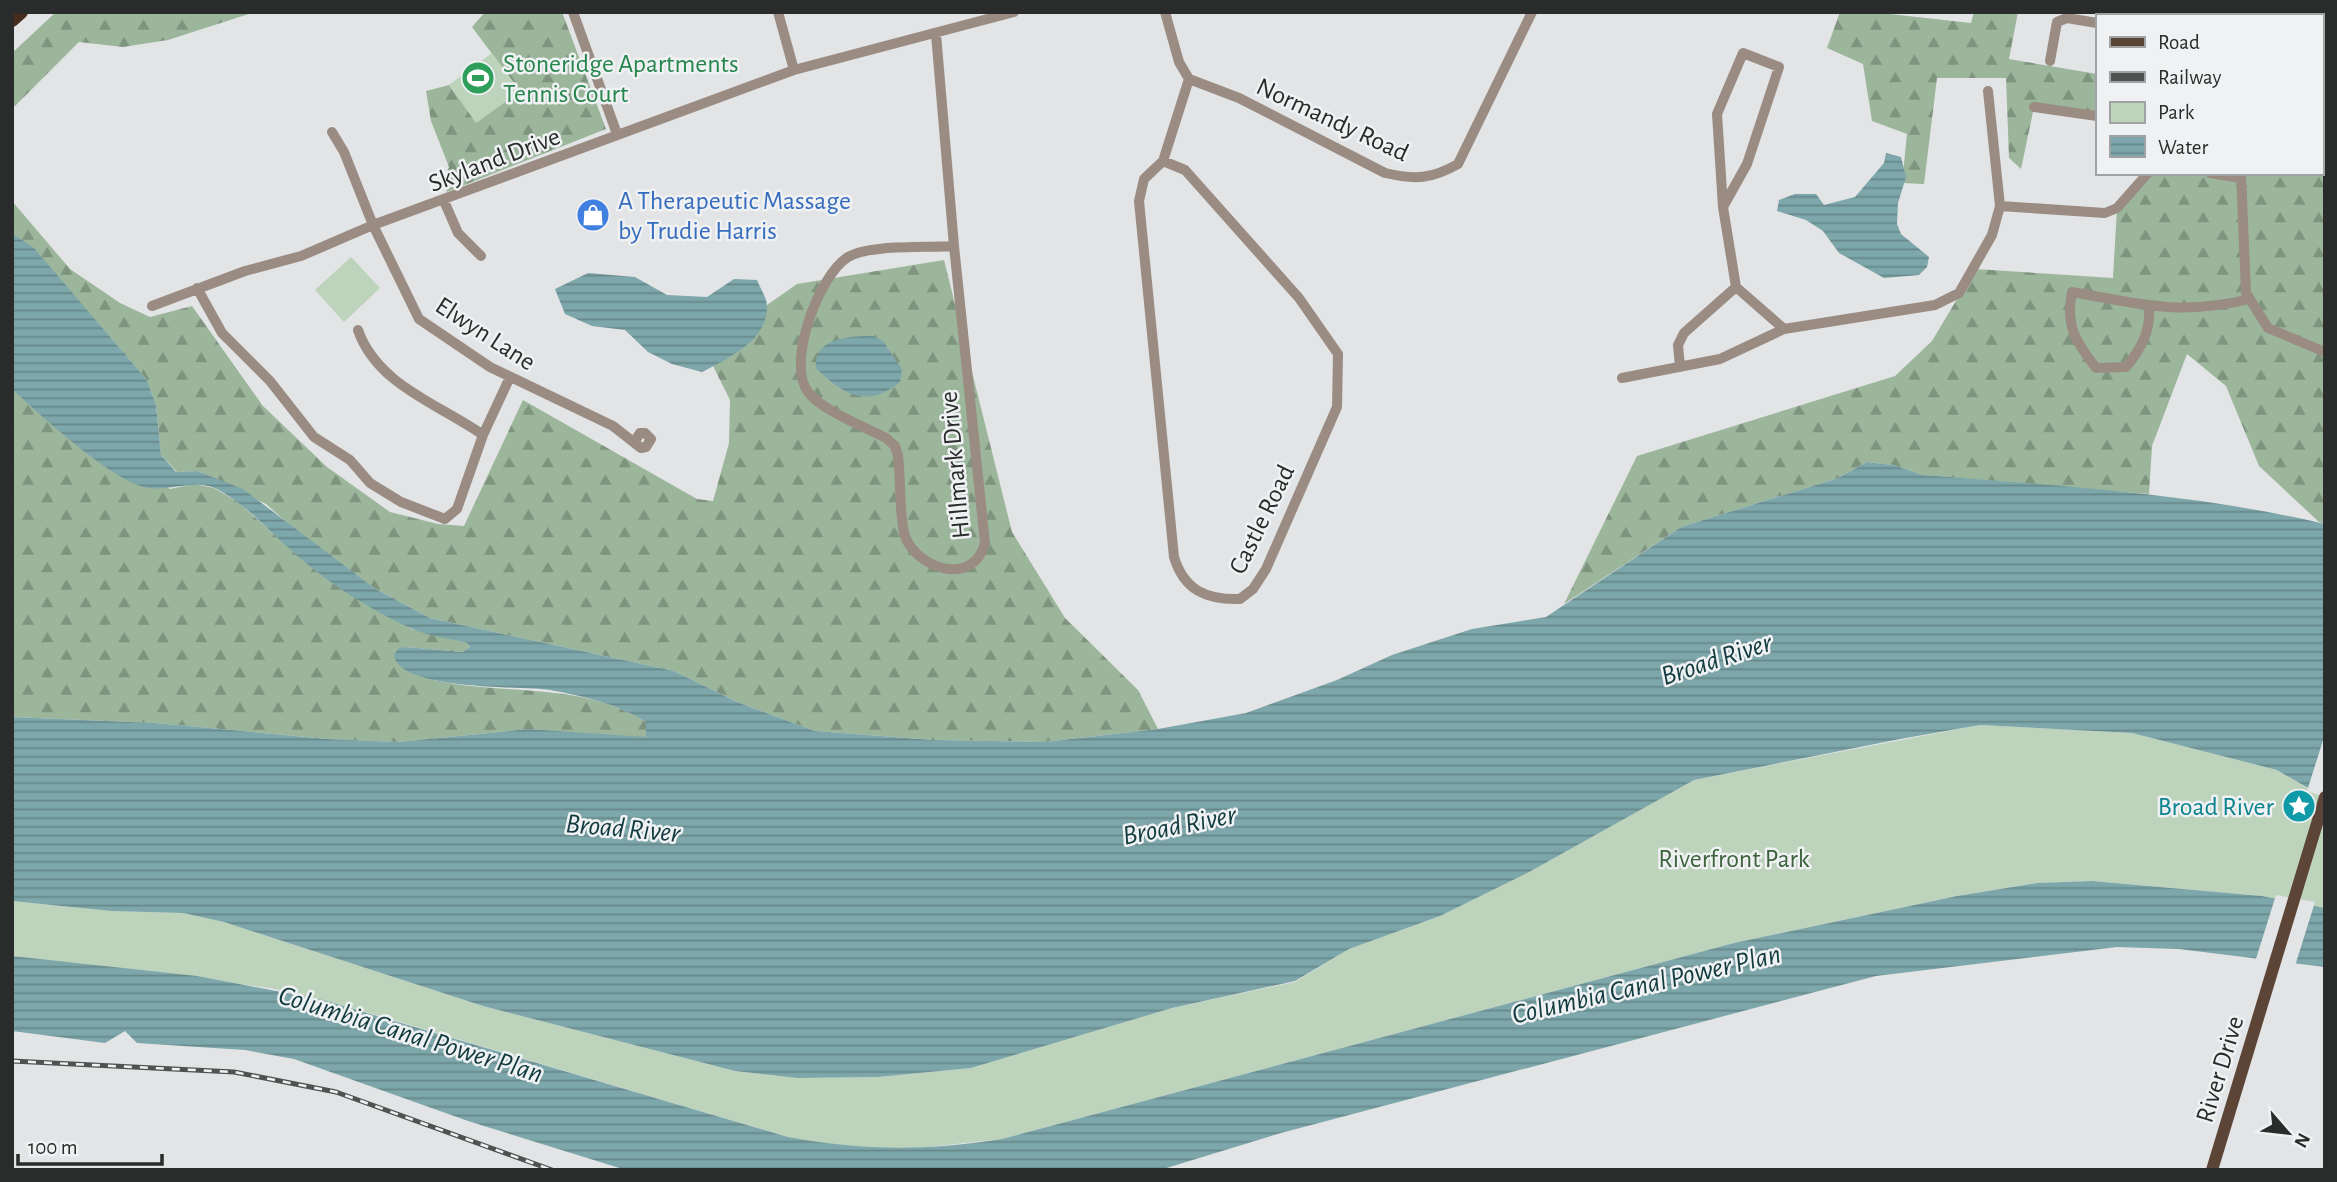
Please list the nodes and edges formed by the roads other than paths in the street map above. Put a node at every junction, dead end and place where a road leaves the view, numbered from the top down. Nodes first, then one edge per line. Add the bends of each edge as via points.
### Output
1 (21, 12) edge
2 (573, 12) edge
3 (778, 12) edge
4 (1014, 12) edge
5 (1165, 12) edge
6 (1532, 12) edge
7 (970, 18) edge
8 (12, 20) edge
9 (2096, 23) edge
10 (936, 34) junction
11 (2050, 61) dead end
12 (794, 70) junction
13 (1189, 79) junction
14 (1989, 91) dead end
15 (2034, 107) dead end
16 (2096, 116) edge
17 (332, 132) dead end
18 (617, 134) junction
19 (1163, 161) junction
20 (2146, 175) edge
21 (2241, 176) edge
22 (444, 201) junction
23 (2000, 206) junction
24 (1723, 207) junction
25 (373, 225) junction
26 (954, 246) junction
27 (481, 256) dead end
28 (1736, 287) junction
29 (197, 288) junction
30 (2250, 299) junction
31 (152, 306) dead end
32 (2149, 307) junction
33 (1784, 329) junction
34 (358, 330) dead end
35 (2325, 352) edge
36 (1680, 367) junction
37 (510, 377) junction
38 (1622, 378) dead end
39 (483, 435) junction
40 (635, 441) dead end
41 (2325, 797) edge
42 (2211, 1170) edge

1 - 8 highway
2 - 18 street
3 - 12 street
4 - 7 street, Skyland Drive
5 - 13 street via 1179,62
6 - 13 street, Normandy Road via 1458,164 1436,177 1411,180 1385,173 1239,98
7 - 10 street, Skyland Drive
9 - 11 street via 2067,18 2057,22
10 - 12 street, Skyland Drive
10 - 26 street, Hillmark Drive
12 - 18 street, Skyland Drive
13 - 19 street, Castle Road
14 - 23 street
15 - 16 street
17 - 25 street, Elwyn Lane
18 - 22 street, Skyland Drive
19 - 19 street, Castle Road via 1144,179 1139,201 1174,557 1188,586 1204,596 1240,598 1253,589 1266,569 1337,407 1338,354 1299,298 1185,170
20 - 23 street via 2117,208 2105,213
21 - 30 street via 2246,293
22 - 25 street, Skyland Drive
22 - 27 street via 458,233
23 - 33 street via 1992,235 1959,293 1935,305
24 - 24 street via 1747,164 1779,67 1743,53 1717,114
24 - 28 street
25 - 29 street, Skyland Drive via 300,256
25 - 37 street, Elwyn Lane via 419,319
26 - 26 street, Hillmark Drive via 985,543 981,557 971,567 952,571 917,554 905,537 895,446 808,392 801,363 819,292 849,257 868,251
28 - 33 street
28 - 36 street via 1684,333 1678,345
29 - 31 street, Skyland Drive
29 - 39 street via 222,333 270,381 314,438 350,460 370,483 401,502 445,519 457,509
30 - 32 street via 2209,309
30 - 35 street via 2268,328
32 - 32 street via 2072,292 2068,310 2076,342 2096,368 2126,367 2141,350 2151,321
33 - 36 street via 1720,359
34 - 39 street via 364,346 386,374
36 - 38 street
37 - 39 street
37 - 40 street, Elwyn Lane
41 - 42 main road, River Drive

